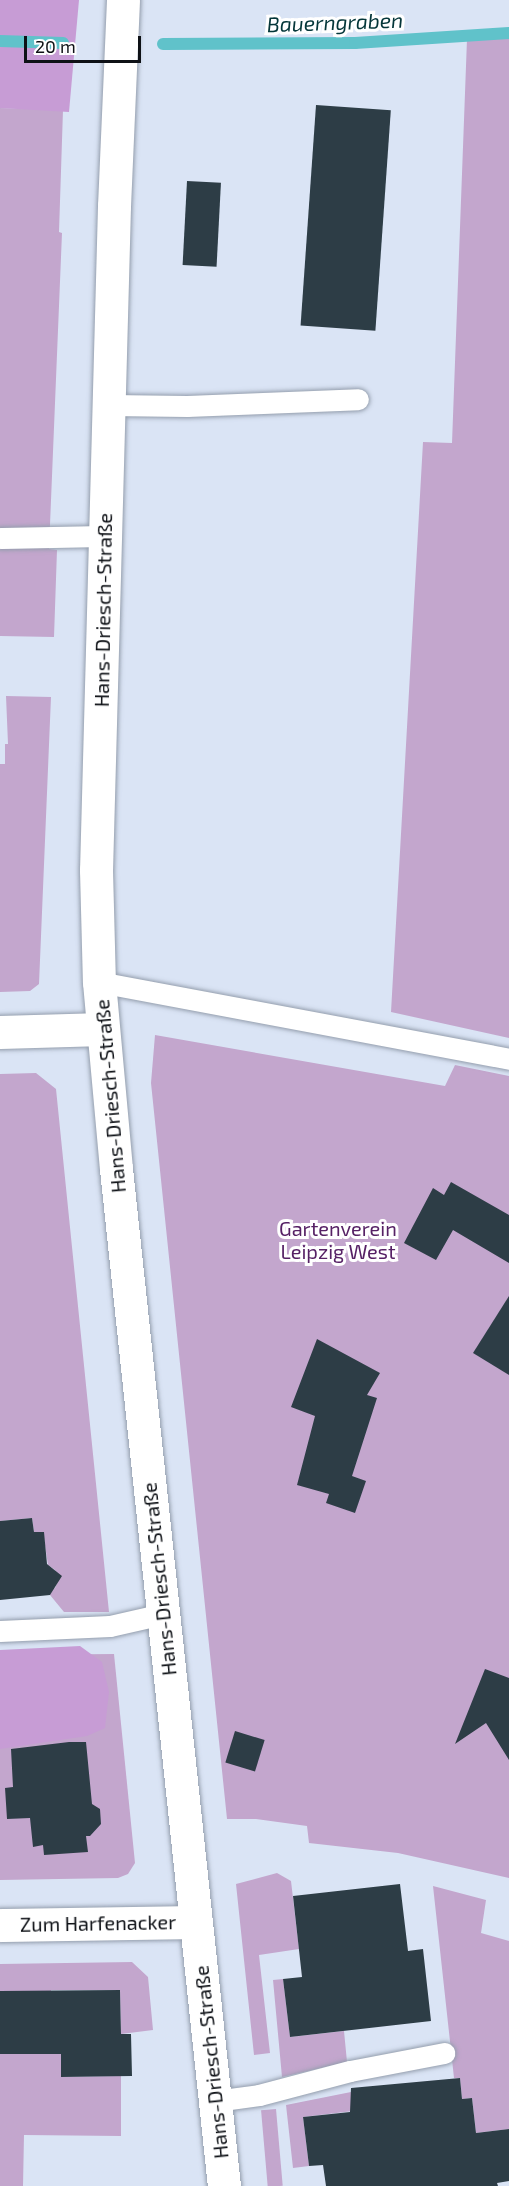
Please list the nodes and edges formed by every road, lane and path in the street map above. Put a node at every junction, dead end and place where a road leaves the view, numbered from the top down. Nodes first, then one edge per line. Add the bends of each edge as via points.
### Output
1 (123, 0) edge
2 (358, 399) dead end
3 (109, 405) junction
4 (105, 536) junction
5 (0, 538) edge
6 (99, 982) junction
7 (103, 1029) junction
8 (0, 1032) edge
9 (509, 1059) edge
10 (163, 1614) junction
11 (0, 1631) edge
12 (196, 1922) junction
13 (0, 1925) edge
14 (444, 2053) dead end
15 (215, 2102) junction
16 (224, 2186) edge

1 - 3 main road, Hans-Driesch-Straße
2 - 3 lane
3 - 4 main road, Hans-Driesch-Straße
4 - 5 lane
4 - 6 main road, Hans-Driesch-Straße via 96,870
6 - 7 main road, Hans-Driesch-Straße
6 - 9 lane
7 - 8 main road
7 - 10 main road, Hans-Driesch-Straße
10 - 11 lane via 110,1626
10 - 12 main road, Hans-Driesch-Straße
12 - 13 main road, Zum Harfenacker
12 - 15 main road, Hans-Driesch-Straße
14 - 15 lane
15 - 16 main road, Hans-Driesch-Straße

